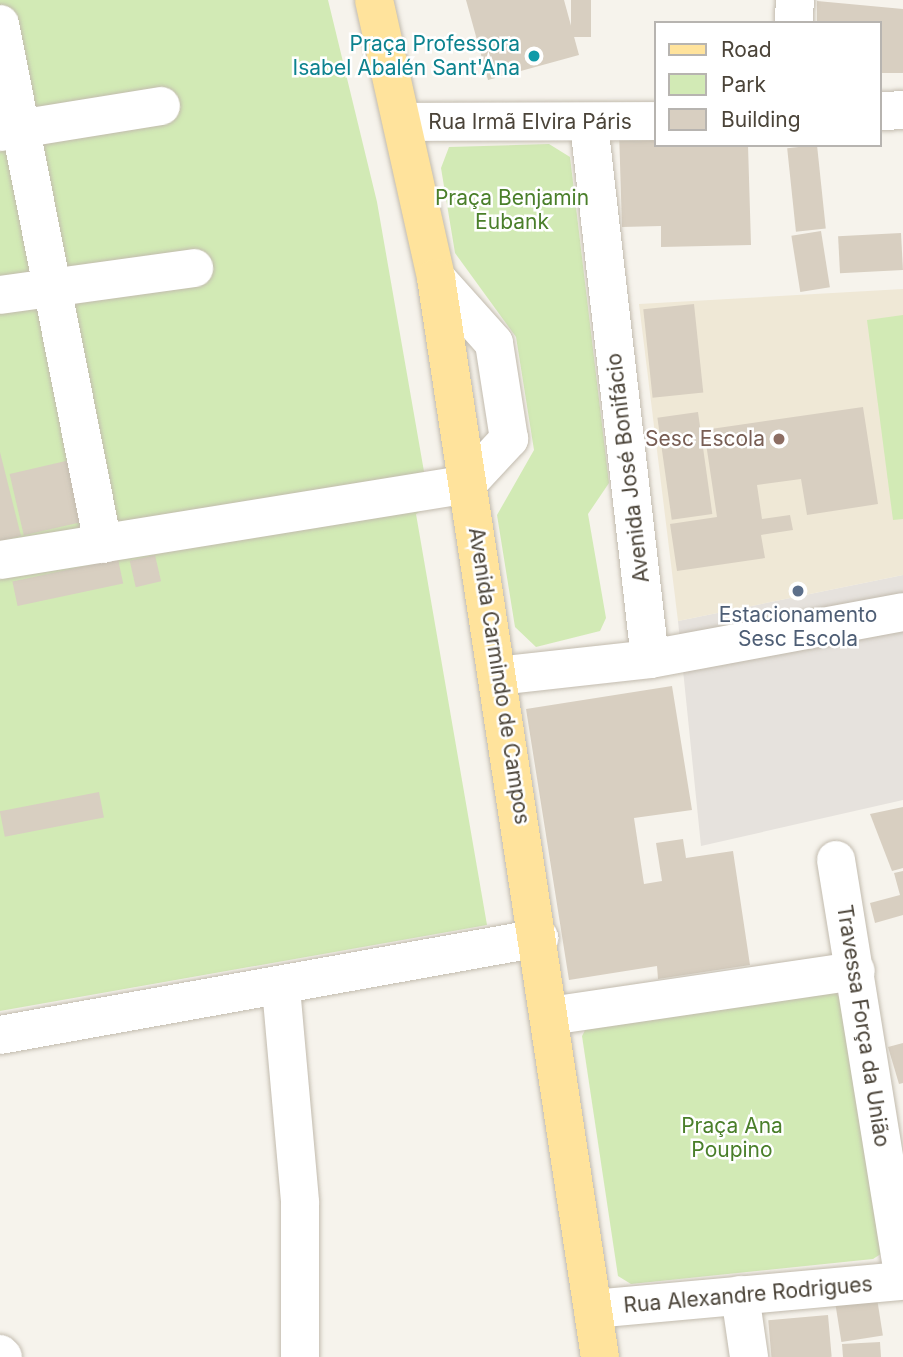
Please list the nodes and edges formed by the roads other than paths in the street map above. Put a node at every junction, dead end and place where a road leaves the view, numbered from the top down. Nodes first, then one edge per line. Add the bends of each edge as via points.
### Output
1 (374, 0) edge
2 (795, 0) edge
3 (794, 21) edge
4 (0, 24) edge
5 (161, 106) dead end
6 (903, 110) edge
7 (882, 111) edge
8 (654, 121) edge
9 (404, 122) junction
10 (589, 124) junction
11 (10, 130) edge
12 (194, 268) dead end
13 (52, 287) junction
14 (0, 295) edge
15 (467, 484) junction
16 (103, 544) junction
17 (0, 560) edge
18 (903, 612) edge
19 (650, 659) junction
20 (497, 676) junction
21 (836, 860) dead end
22 (539, 938) junction
23 (856, 971) junction
24 (281, 988) junction
25 (550, 1016) junction
26 (0, 1035) edge
27 (903, 1275) edge
28 (903, 1280) edge
29 (740, 1295) junction
30 (593, 1309) junction
31 (300, 1357) edge
32 (600, 1357) edge
33 (749, 1357) edge

1 - 9 main road, Avenida Carmindo de Campos
2 - 3 street
4 - 11 street
5 - 11 street
6 - 7 street
8 - 10 street, Rua Irmã Elvira Páris
9 - 10 street, Rua Irmã Elvira Páris
9 - 15 main road, Avenida Carmindo de Campos via 436,278
10 - 19 street, Avenida José Bonifácio
11 - 13 street
12 - 13 street
13 - 14 street
13 - 16 street
15 - 16 street
15 - 20 main road, Avenida Carmindo de Campos
16 - 17 street
18 - 19 street
19 - 20 street
20 - 22 main road, Avenida Carmindo de Campos
21 - 23 street, Travessa Força da União
22 - 24 street
22 - 25 main road, Avenida Carmindo de Campos
23 - 25 street
23 - 27 street, Travessa Força da União
24 - 26 street
24 - 31 street via 300,1203
25 - 30 main road, Avenida Carmindo de Campos
28 - 29 street, Rua Alexandre Rodrigues
29 - 30 street, Rua Alexandre Rodrigues
29 - 33 street
30 - 32 main road, Avenida Carmindo de Campos

